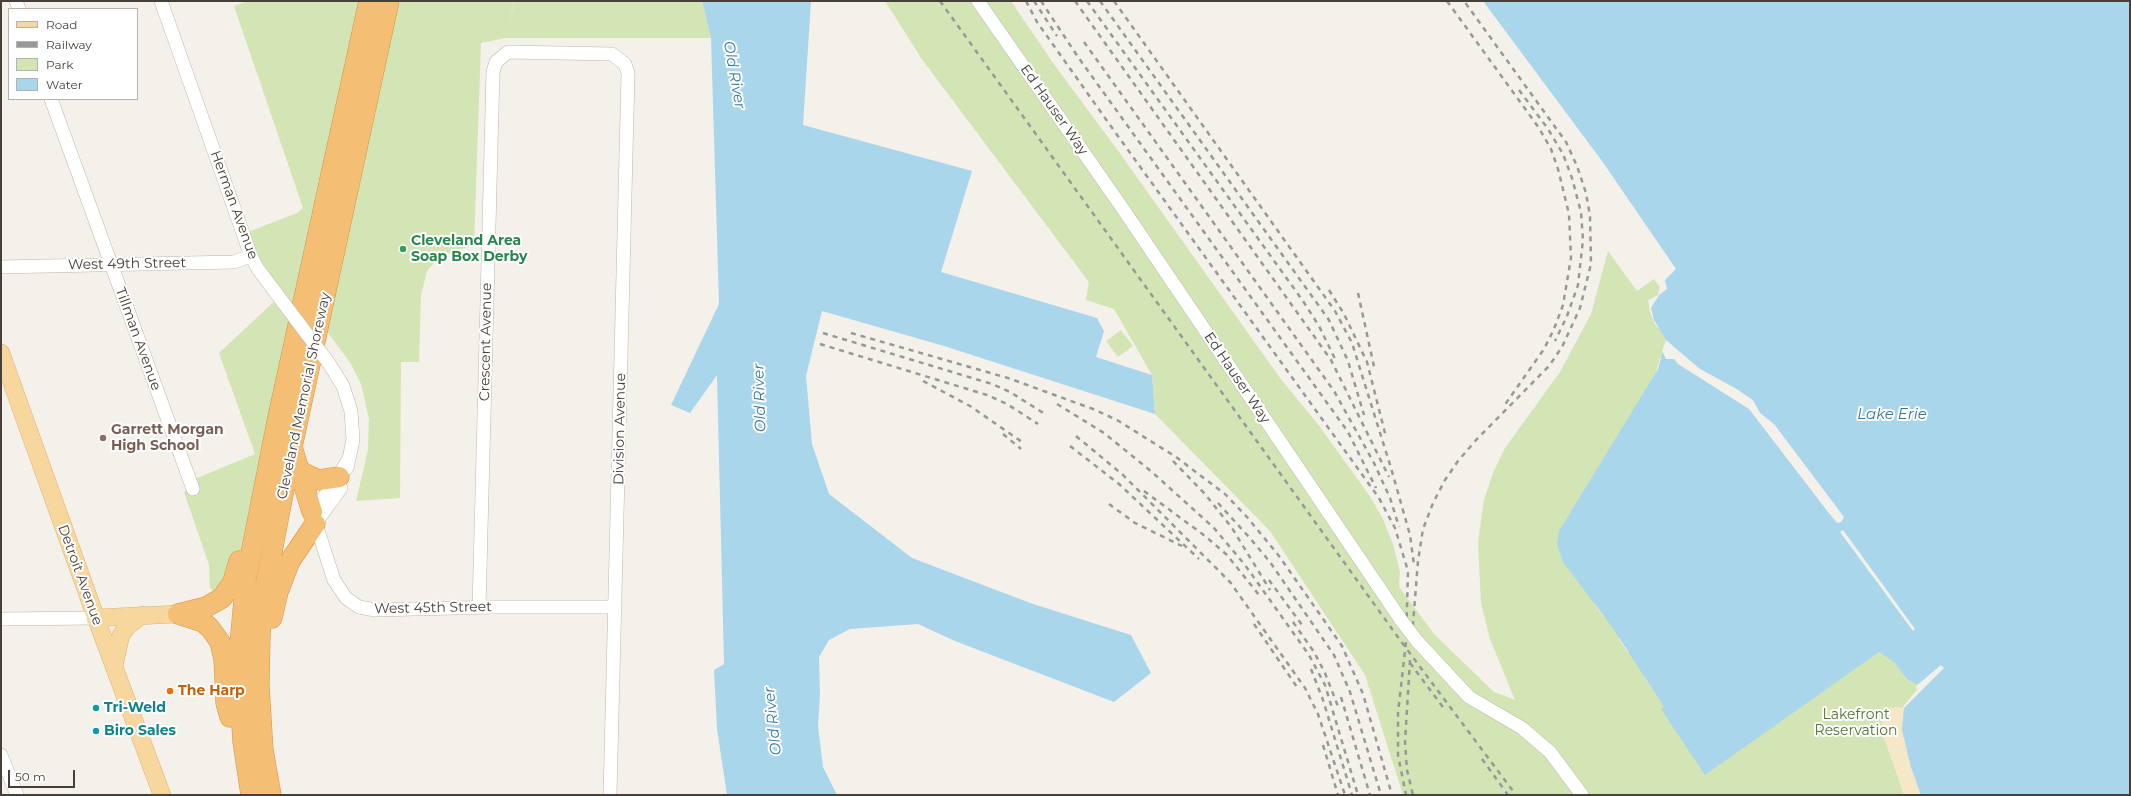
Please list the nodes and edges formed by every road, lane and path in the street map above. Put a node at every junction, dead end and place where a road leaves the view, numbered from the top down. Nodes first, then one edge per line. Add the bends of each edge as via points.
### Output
1 (161, 1) edge
2 (369, 1) edge
3 (389, 1) edge
4 (978, 1) edge
5 (503, 55) joint
6 (51, 100) edge
7 (251, 256) junction
8 (110, 264) junction
9 (1, 266) edge
10 (1, 355) edge
11 (278, 417) junction
12 (292, 447) junction
13 (344, 468) junction
14 (299, 470) junction
15 (193, 489) dead end
16 (313, 518) junction
17 (479, 607) junction
18 (616, 607) junction
19 (178, 614) junction
20 (142, 615) junction
21 (96, 618) junction
22 (1, 619) edge
23 (114, 666) junction
24 (1, 755) edge
25 (247, 774) junction
26 (17, 795) edge
27 (162, 795) edge
28 (251, 795) edge
29 (271, 795) edge
30 (280, 795) edge
31 (610, 795) edge
32 (1582, 795) edge

1 - 7 street, Herman Avenue
2 - 11 highway, Cleveland Memorial Shoreway
3 - 12 highway, Cleveland Memorial Shoreway
4 - 32 street, Ed Hauser Way, bridge via 1123,209 1401,620 1469,697 1522,728 1550,752
5 - 17 street, Crescent Avenue via 496,62 493,72
5 - 18 street, Division Avenue via 508,52 612,54 624,64 628,73
6 - 8 street, Tillman Avenue
7 - 8 street, West 49th Street via 234,262
7 - 13 street, Herman Avenue, bridge via 340,380 350,405 353,432
8 - 9 street, West 49th Street
8 - 15 street, Tillman Avenue
10 - 21 main road, Detroit Avenue
11 - 19 highway via 252,497 233,582 222,598 211,605
11 - 25 highway, Cleveland Memorial Shoreway via 242,610 240,693
12 - 14 highway
12 - 29 highway, Cleveland Memorial Shoreway via 267,572 260,636 260,718
13 - 14 highway via 319,480
13 - 16 street, Herman Avenue
13 - 16 street, Herman Avenue via 345,478 340,488
14 - 16 highway
16 - 17 street, West 45th Street via 336,584 346,598 359,607 375,610
16 - 30 highway via 290,561 278,592 271,623 270,710
17 - 18 street, West 45th Street
18 - 31 street, Division Avenue
19 - 20 main road
19 - 25 highway via 203,622 220,642 224,659 226,703
20 - 21 main road
20 - 23 main road via 121,635
21 - 22 street
21 - 23 main road, Detroit Avenue
23 - 27 main road, Detroit Avenue
24 - 26 street
25 - 28 highway, Cleveland Memorial Shoreway

